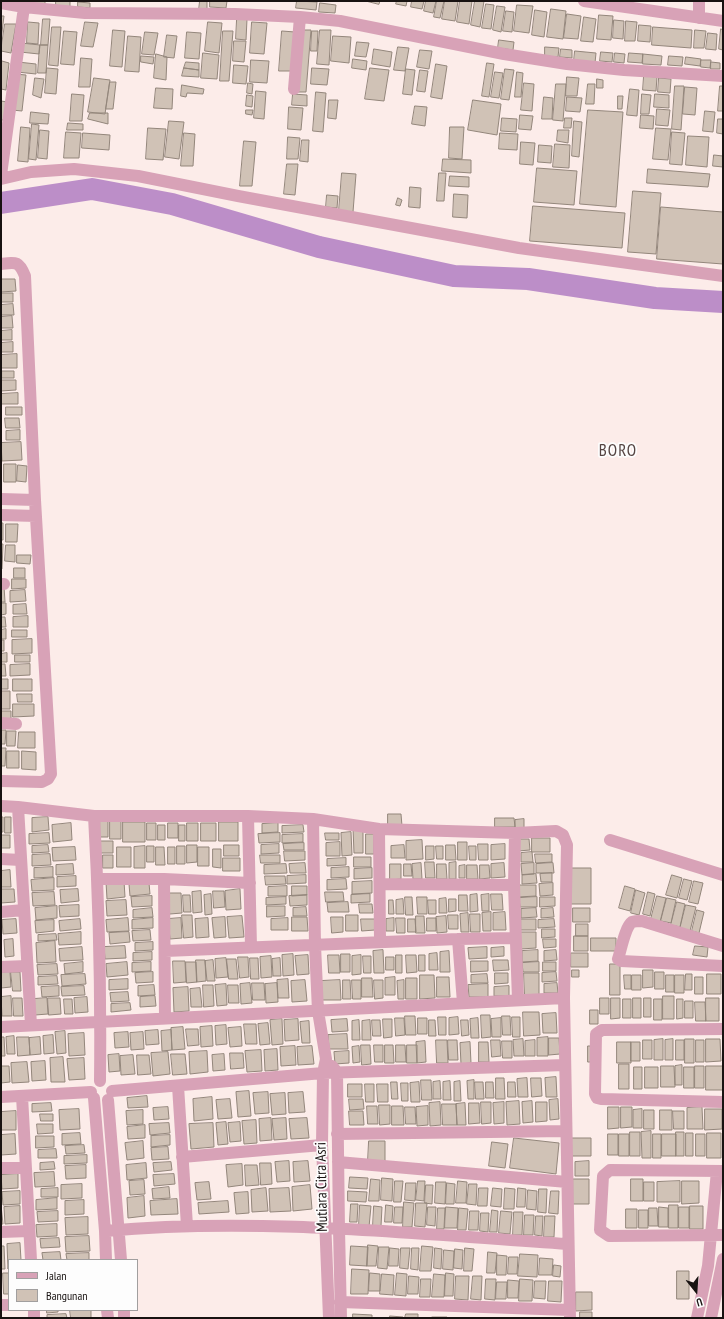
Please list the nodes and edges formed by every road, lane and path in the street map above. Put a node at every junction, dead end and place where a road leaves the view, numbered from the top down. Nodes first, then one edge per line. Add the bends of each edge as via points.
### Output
1 (584, 1) edge
2 (699, 1) edge
3 (1, 3) edge
4 (24, 7) junction
5 (300, 17) junction
6 (698, 18) junction
7 (723, 21) edge
8 (723, 76) edge
9 (294, 89) dead end
10 (1, 176) edge
11 (1, 179) edge
12 (1, 264) edge
13 (723, 276) edge
14 (1, 499) edge
15 (35, 500) junction
16 (1, 515) edge
17 (36, 516) junction
18 (1, 723) edge
19 (16, 724) dead end
20 (1, 781) edge
21 (1, 806) edge
22 (18, 807) junction
23 (94, 816) junction
24 (248, 816) junction
25 (313, 818) junction
26 (379, 829) junction
27 (515, 833) junction
28 (610, 840) dead end
29 (1, 859) edge
30 (21, 860) junction
31 (723, 875) edge
32 (97, 879) junction
33 (164, 879) junction
34 (250, 883) junction
35 (380, 884) junction
36 (514, 885) junction
37 (24, 910) junction
38 (1, 912) edge
39 (515, 938) junction
40 (458, 939) junction
41 (380, 942) junction
42 (315, 945) junction
43 (723, 946) edge
44 (251, 947) junction
45 (165, 951) junction
46 (27, 966) junction
47 (723, 966) edge
48 (1, 967) edge
49 (564, 998) junction
50 (518, 1000) junction
51 (463, 1003) junction
52 (318, 1011) junction
53 (165, 1018) junction
54 (100, 1022) junction
55 (31, 1025) junction
56 (1, 1027) edge
57 (723, 1029) edge
58 (326, 1058) junction
59 (565, 1065) junction
60 (337, 1072) junction
61 (323, 1073) junction
62 (100, 1081) junction
63 (178, 1086) junction
64 (93, 1095) junction
65 (110, 1095) junction
66 (22, 1096) junction
67 (1, 1097) edge
68 (723, 1102) edge
69 (566, 1131) junction
70 (338, 1134) junction
71 (322, 1145) junction
72 (182, 1157) junction
73 (338, 1162) junction
74 (1, 1168) edge
75 (26, 1168) junction
76 (720, 1171) edge
77 (567, 1182) junction
78 (187, 1226) junction
79 (326, 1228) junction
80 (339, 1229) junction
81 (120, 1230) junction
82 (29, 1231) junction
83 (105, 1231) junction
84 (1, 1232) edge
85 (717, 1235) edge
86 (568, 1244) junction
87 (31, 1259) edge
88 (106, 1259) edge
89 (121, 1259) edge
90 (723, 1259) edge
91 (340, 1302) junction
92 (570, 1314) edge
93 (329, 1318) edge
94 (341, 1318) edge
95 (697, 1318) edge
96 (711, 1318) edge

1 - 6 street
2 - 6 street
3 - 4 street
4 - 5 street via 85,13
4 - 10 street
5 - 8 street via 340,22 567,64
5 - 9 street
6 - 7 street
11 - 13 street via 31,172 74,169 138,176 519,248
12 - 15 street via 19,264 25,276
14 - 15 street
15 - 17 street
16 - 17 street
17 - 20 street via 51,774 42,782
18 - 19 street
21 - 22 street
22 - 23 street
22 - 30 street
23 - 24 street
23 - 32 street
24 - 25 street
24 - 34 street
25 - 26 street
25 - 42 street, Mutiara Citra Asri
26 - 27 street
26 - 35 street
27 - 36 street
27 - 49 street via 556,831 566,840
28 - 31 street
29 - 30 street
30 - 37 street
32 - 33 street
32 - 54 street
33 - 34 street
33 - 45 street
34 - 44 street
35 - 36 street
35 - 41 street
36 - 39 street
37 - 38 street
37 - 46 street
39 - 40 street
39 - 50 street
40 - 41 street
40 - 51 street
41 - 42 street
42 - 44 street
42 - 52 street, Mutiara Citra Asri
43 - 47 street via 636,921 627,929 618,959 621,962
44 - 45 street
45 - 53 street
46 - 48 street
46 - 55 street
49 - 50 street
49 - 59 street
50 - 51 street
51 - 52 street
52 - 53 street
52 - 58 street, Mutiara Citra Asri
53 - 54 street
54 - 55 street
54 - 62 street
55 - 56 street
57 - 68 street via 602,1030 596,1034 595,1094 596,1098 601,1099
58 - 60 street, Mutiara Citra Asri
58 - 61 street, Mutiara Citra Asri
59 - 60 street
59 - 69 street
60 - 61 street
60 - 70 street, Mutiara Citra Asri
61 - 63 street
61 - 71 street, Mutiara Citra Asri
62 - 64 street via 94,1085
62 - 65 street via 110,1084
63 - 65 street
63 - 72 street
64 - 65 street via 98,1101 103,1102
64 - 66 street
64 - 83 street
65 - 81 street
66 - 67 street
66 - 75 street
69 - 70 street
69 - 77 street
70 - 73 street, Mutiara Citra Asri
71 - 72 street
71 - 79 street, Mutiara Citra Asri
72 - 78 street
73 - 77 street
73 - 80 street, Mutiara Citra Asri
74 - 75 street
75 - 82 street
76 - 85 street
76 - 85 street via 610,1170 603,1176 600,1230 609,1236
77 - 86 street
78 - 79 street
78 - 81 street
79 - 80 street
79 - 93 street, Mutiara Citra Asri
80 - 86 street
80 - 91 street, Mutiara Citra Asri
81 - 83 street
81 - 89 street
82 - 84 street
82 - 87 street
83 - 88 street
85 - 95 street
86 - 92 street
90 - 96 street
91 - 92 street
91 - 94 street, Mutiara Citra Asri

